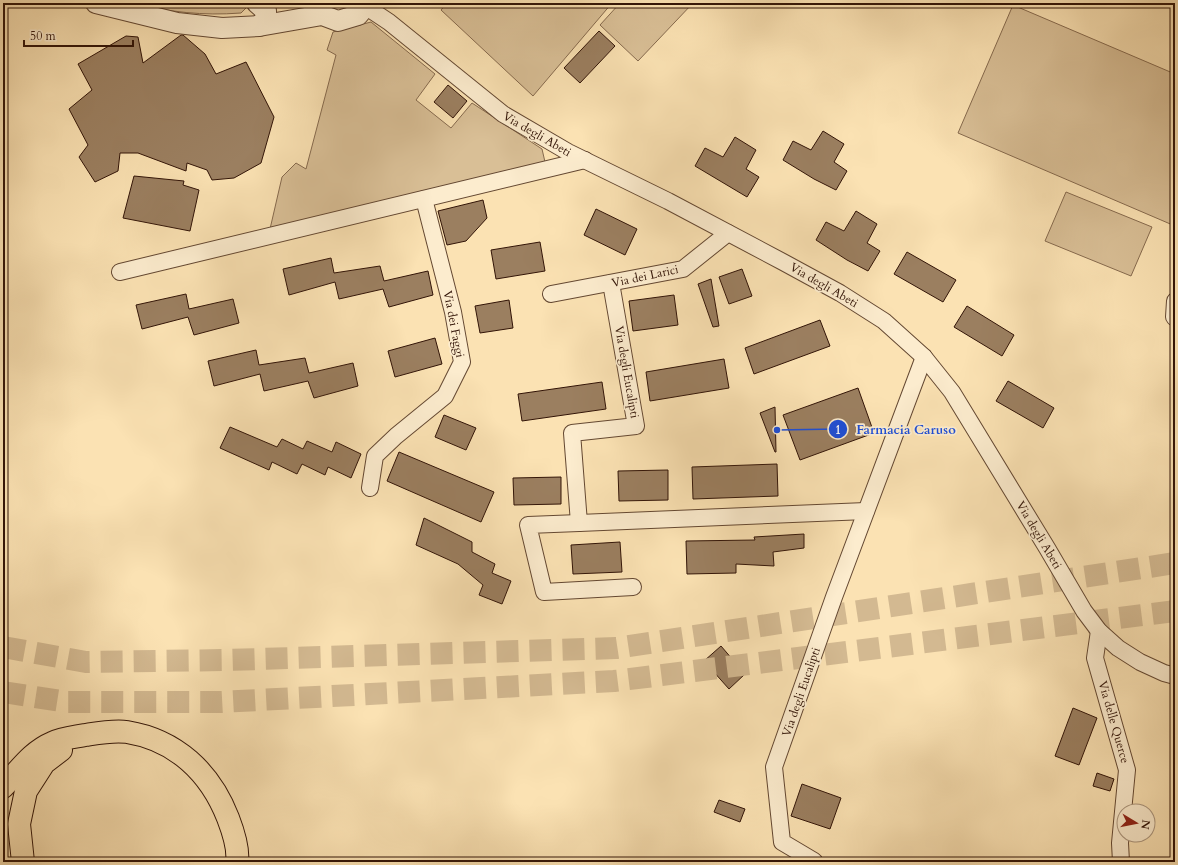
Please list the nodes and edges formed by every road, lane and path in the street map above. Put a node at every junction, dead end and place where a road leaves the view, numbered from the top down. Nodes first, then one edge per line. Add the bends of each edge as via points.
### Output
1 (96, 3) edge
2 (257, 3) edge
3 (367, 5) edge
4 (321, 9) edge
5 (259, 26) junction
6 (585, 160) junction
7 (424, 199) junction
8 (728, 233) junction
9 (120, 272) dead end
10 (611, 283) junction
11 (551, 294) dead end
12 (1175, 301) edge
13 (1175, 318) edge
14 (924, 357) junction
15 (370, 488) dead end
16 (866, 511) junction
17 (579, 523) junction
18 (633, 588) dead end
19 (1100, 631) junction
20 (1175, 676) edge
21 (78, 736) junction
22 (3, 787) edge
23 (814, 861) edge
24 (23, 862) edge
25 (237, 862) edge
26 (1121, 862) edge

1 - 5 street via 177,23 222,28
2 - 5 street via 266,11 266,19
3 - 4 street via 358,16 338,21
3 - 6 street, Via degli Abeti via 503,114
4 - 5 street
6 - 7 street
6 - 8 street, Via degli Abeti
7 - 9 street
7 - 15 street, Via dei Faggi via 453,312 462,362 445,396 375,456
8 - 10 street, Via dei Larici via 683,269
8 - 14 street, Via degli Abeti via 840,293 884,321
10 - 11 street, Via dei Larici
10 - 17 street, Via degli Eucalipti via 636,426 572,433
12 - 13 street
14 - 16 street, Via degli Eucalipti
14 - 19 street, Via degli Abeti via 952,392 1084,611
16 - 17 street
16 - 23 street, Via degli Eucalipti via 774,767 782,842
17 - 18 street via 528,525 544,592
19 - 20 street, Via degli Abeti via 1118,648 1140,662
19 - 26 street, Via delle Querce via 1095,658 1127,770 1120,843
21 - 22 highway via 52,742 28,758
21 - 24 highway via 44,763 26,791 19,824
21 - 25 highway via 126,732 152,738 176,749 212,785 232,829 238,855

